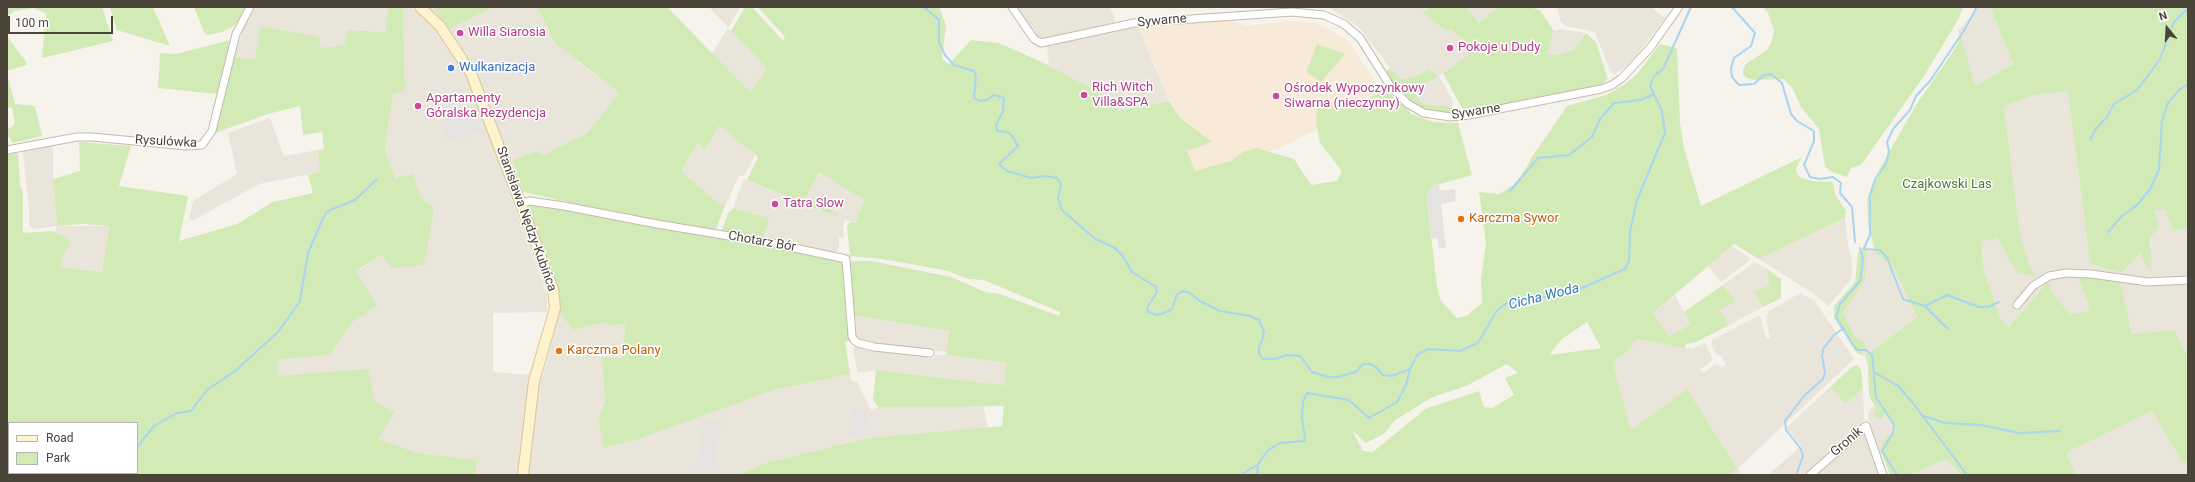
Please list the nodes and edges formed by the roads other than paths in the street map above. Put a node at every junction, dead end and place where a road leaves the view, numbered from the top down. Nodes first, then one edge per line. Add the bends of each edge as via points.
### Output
1 (250, 7) edge
2 (420, 7) edge
3 (1012, 7) edge
4 (1679, 7) edge
5 (1292, 10) edge
6 (7, 150) edge
7 (521, 203) junction
8 (2188, 280) edge
9 (2017, 305) dead end
10 (930, 353) dead end
11 (523, 475) edge
12 (1810, 475) edge
13 (1883, 475) edge

1 - 6 street, Rysulówka via 236,34 212,131 202,145 77,137
2 - 7 street, Stanisława Nędzy-Kubińca via 440,26 471,73
3 - 5 street, Sywarne via 1034,39 1041,43 1134,23
4 - 5 street, Sywarne via 1650,48 1622,78 1612,84 1601,89 1451,117 1424,113 1401,98 1391,87 1360,38 1344,24 1324,15
7 - 10 street, Chotarz Bór via 530,201 564,206 846,259 854,340 874,346
7 - 11 street, Stanisława Nędzy-Kubińca via 553,289 555,308 534,381
8 - 9 street via 2148,282 2066,273 2048,276 2033,286
12 - 13 street, Gronik via 1866,426

